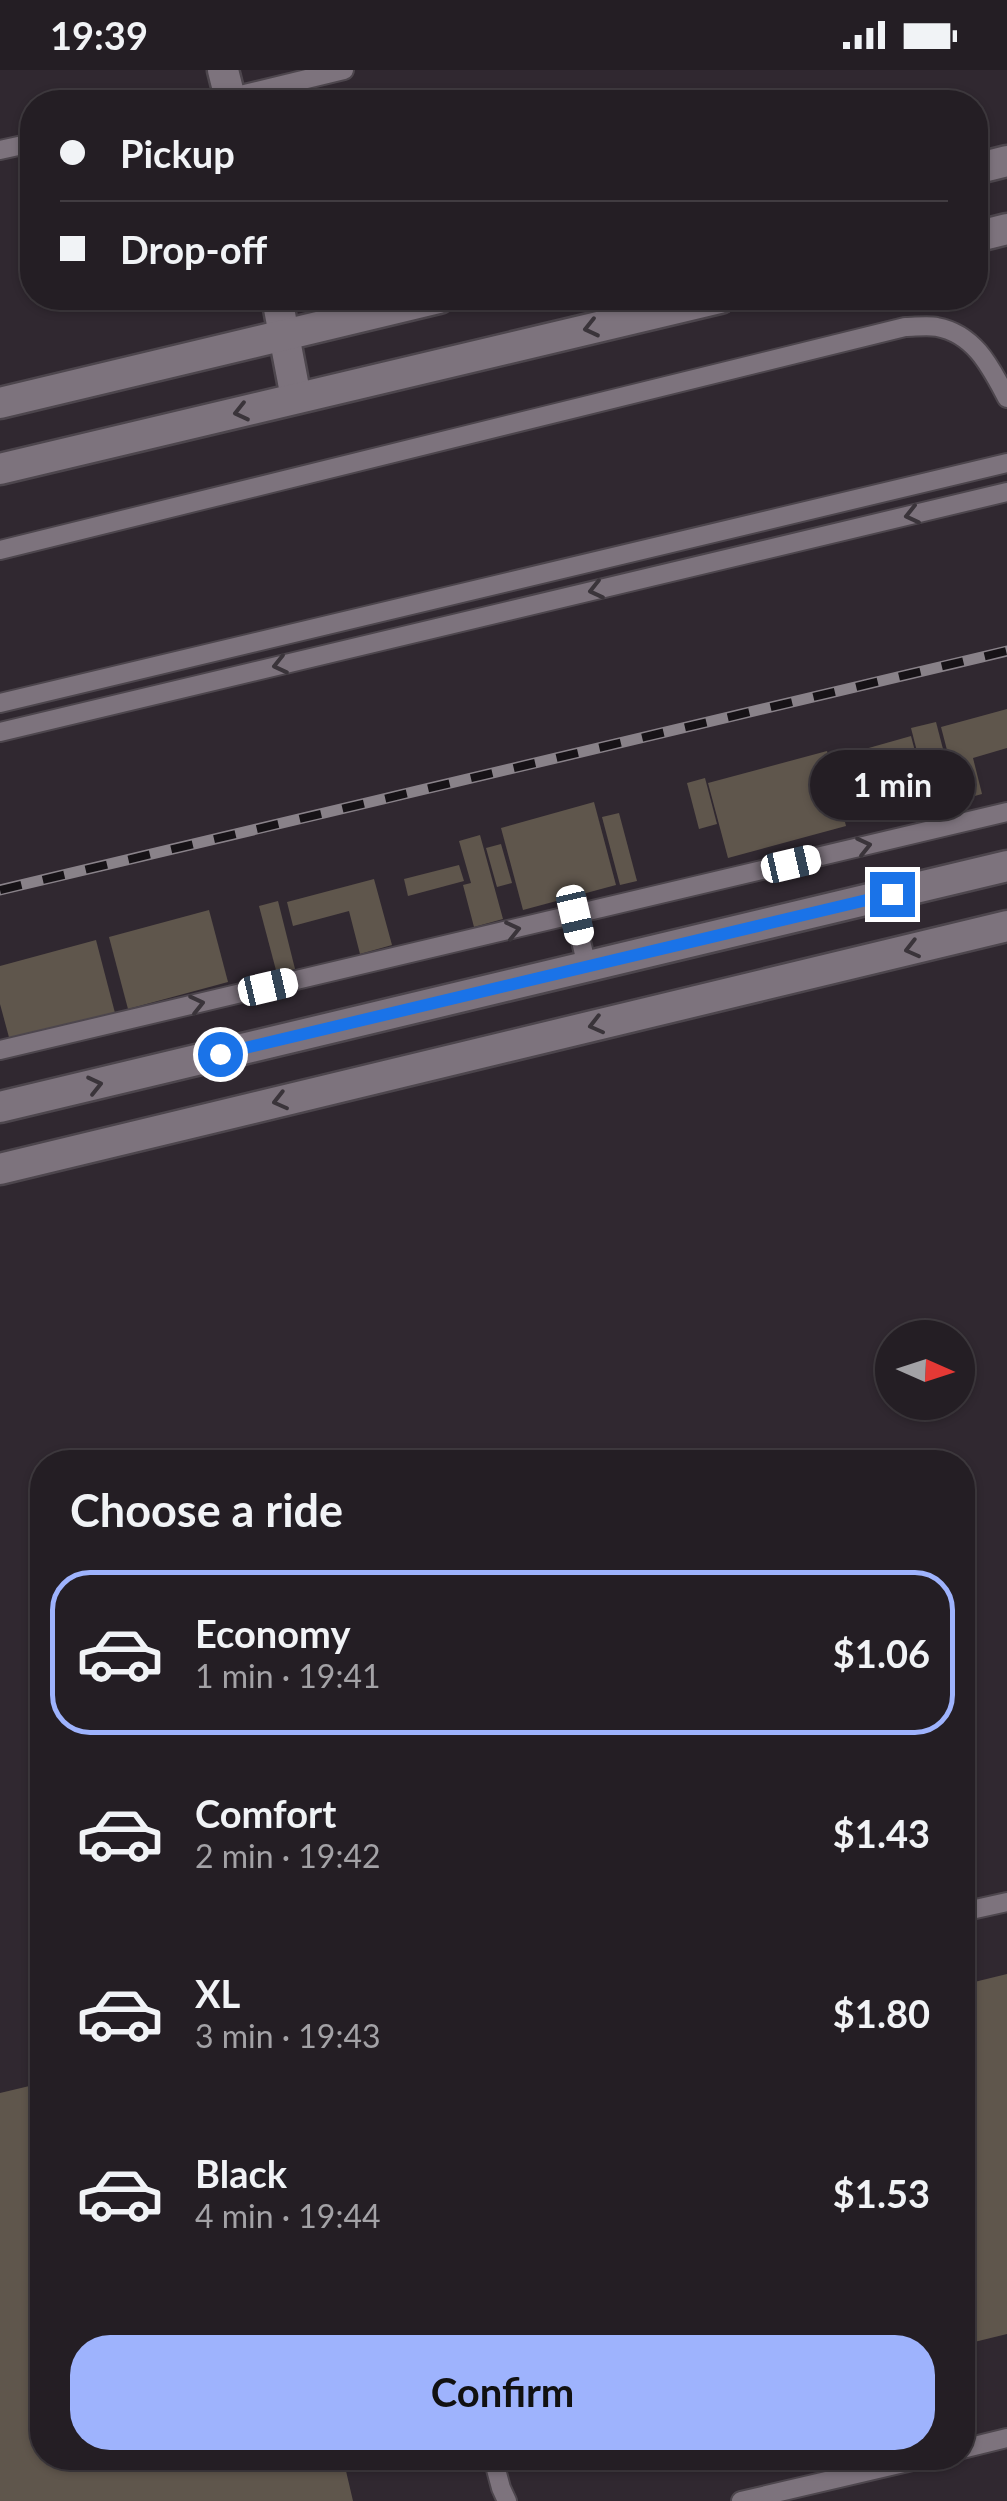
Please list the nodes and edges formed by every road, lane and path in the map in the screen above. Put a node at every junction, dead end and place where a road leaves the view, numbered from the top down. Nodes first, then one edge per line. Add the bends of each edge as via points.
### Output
1 (344, 70) edge
2 (240, 90) edge
3 (280, 310) edge
4 (388, 310) edge
5 (669, 310) edge
6 (285, 334) junction
7 (296, 398) junction
8 (1007, 398) edge
9 (0, 403) edge
10 (1007, 463) edge
11 (0, 469) edge
12 (1007, 492) edge
13 (0, 550) edge
14 (0, 703) edge
15 (0, 732) edge
16 (1007, 812) edge
17 (1007, 866) edge
18 (575, 915) junction
19 (1007, 926) edge
20 (587, 967) junction
21 (0, 1050) edge
22 (0, 1107) edge
23 (0, 1169) edge
24 (1007, 1902) edge
25 (975, 1909) edge
26 (1007, 2438) edge
27 (975, 2445) edge
28 (497, 2470) edge
29 (874, 2470) edge
30 (507, 2501) edge
31 (742, 2501) edge

1 - 2 lane
3 - 6 street
4 - 6 street
5 -> 7 street
6 - 7 street
6 - 9 street
7 -> 11 street
8 - 13 lane via 966,339 937,327 905,328
10 - 14 lane
12 -> 15 lane
18 -> 16 lane
17 - 20 street
18 - 20 lane
21 -> 18 lane
19 -> 23 street
22 -> 20 street
24 - 25 lane
26 - 27 lane
28 - 30 lane
29 - 31 lane

